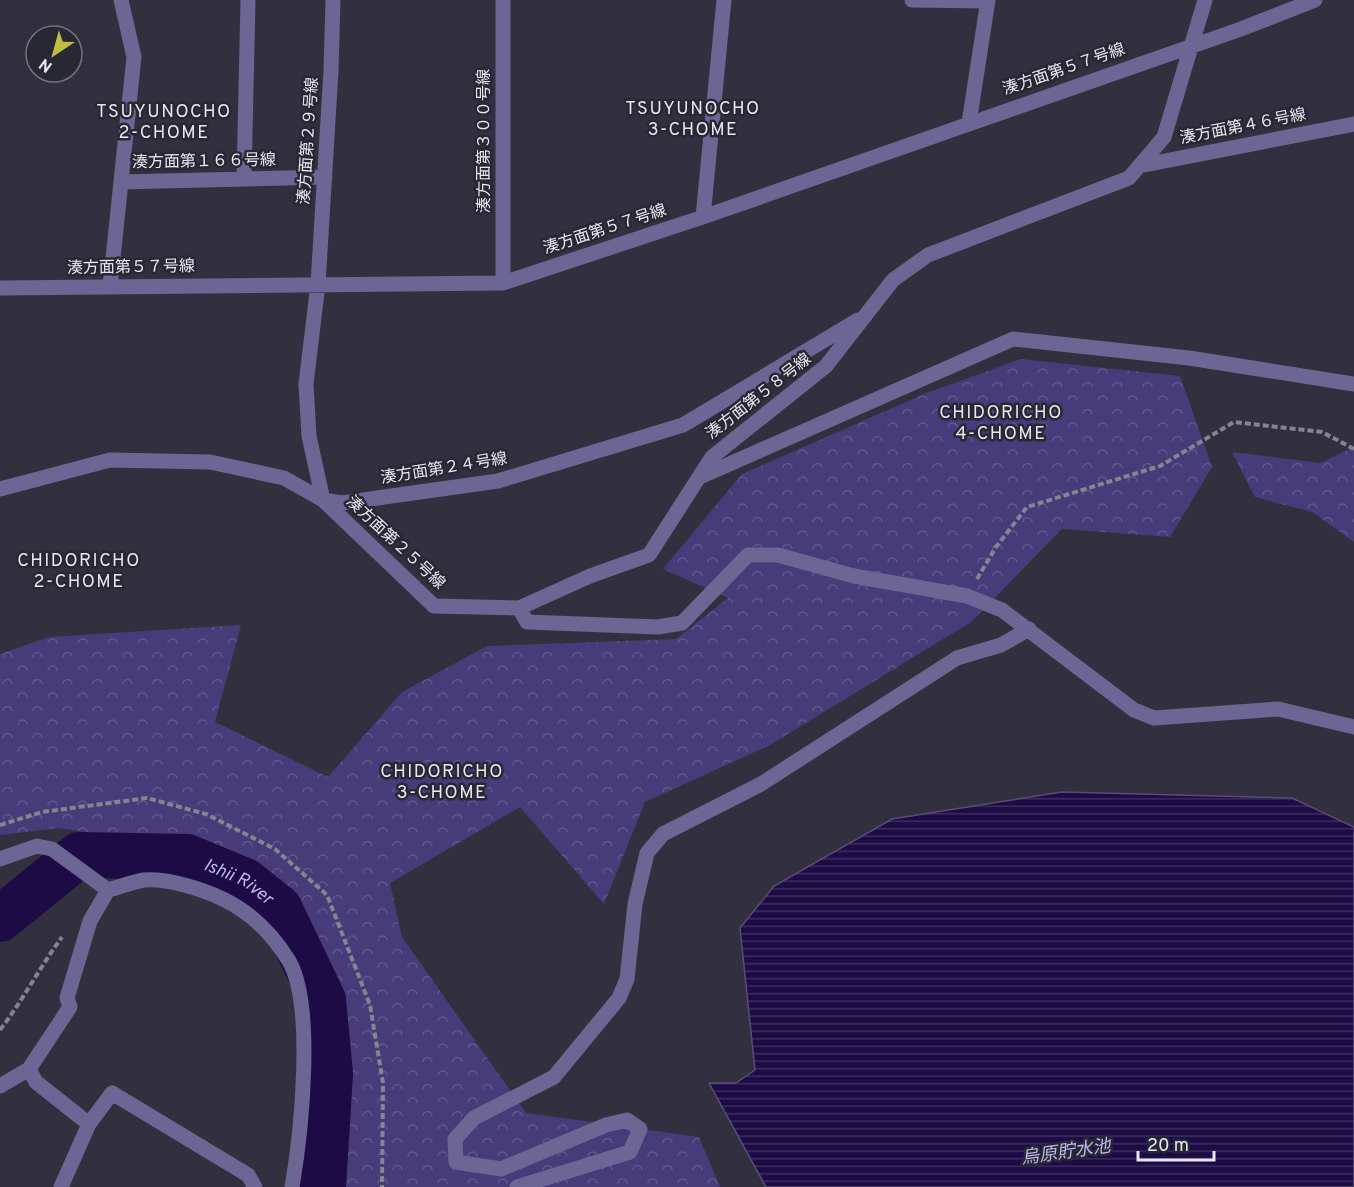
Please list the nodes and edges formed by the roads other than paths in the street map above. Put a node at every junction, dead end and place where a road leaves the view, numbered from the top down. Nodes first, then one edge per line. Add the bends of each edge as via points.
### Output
1 (121, 0) edge
2 (248, 0) edge
3 (333, 0) edge
4 (503, 0) edge
5 (724, 0) edge
6 (912, 0) edge
7 (988, 0) edge
8 (1205, 0) edge
9 (1315, 0) edge
10 (1193, 44) junction
11 (969, 123) junction
12 (1354, 124) edge
13 (1139, 166) junction
14 (325, 177) junction
15 (244, 178) junction
16 (121, 182) junction
17 (703, 217) junction
18 (503, 283) junction
19 (318, 284) junction
20 (110, 287) junction
21 (0, 288) edge
22 (868, 314) junction
23 (1354, 384) edge
24 (700, 477) junction
25 (0, 489) edge
26 (322, 500) junction
27 (519, 608) junction
28 (1029, 629) junction
29 (1354, 727) edge
30 (0, 859) edge
31 (105, 887) junction
32 (29, 1069) junction
33 (0, 1086) edge
34 (89, 1124) junction
35 (61, 1187) edge
36 (255, 1187) edge
37 (292, 1187) edge
38 (517, 1187) edge

1 - 16 street via 134,57
2 - 15 street
3 - 14 street, 湊方面第２９号線
4 - 18 street, 湊方面第３００号線
5 - 17 street
6 - 7 street
7 - 11 street
8 - 10 street, 湊方面第５８号線
9 - 10 street, 湊方面第５７号線
10 - 11 street, 湊方面第５７号線
10 - 13 street, 湊方面第５８号線 via 1164,137
11 - 17 street, 湊方面第５７号線
12 - 13 street, 湊方面第４６号線
13 - 22 street, 湊方面第５８号線 via 1130,178 928,255 893,280
14 - 15 street, 湊方面第１６６号線
14 - 19 street, 湊方面第２９号線
15 - 16 street, 湊方面第１６６号線
16 - 20 street
17 - 18 street, 湊方面第５７号線
18 - 19 street, 湊方面第５７号線
19 - 20 street, 湊方面第５７号線
19 - 26 street, 湊方面第２５号線 via 306,384 309,436
20 - 21 street, 湊方面第５７号線
22 - 24 street, 湊方面第５８号線 via 826,366 712,457
22 - 26 street, 湊方面第２４号線 via 683,425 498,481 342,503
23 - 24 street via 1189,358 1013,339
24 - 27 street, 湊方面第５８号線 via 649,555
25 - 26 street, 湊方面第２４号線 via 110,460 210,462 284,478
26 - 27 street, 湊方面第２５号線 via 434,606
27 - 28 street via 527,622 657,627 682,623 748,555 778,555 854,576 967,596 1002,610
28 - 29 street via 1134,710 1154,718 1278,709
28 - 38 street via 1001,645 957,658 760,784 663,834 647,852 635,903 627,978 619,998 554,1077 474,1118 455,1139 456,1162 501,1169 606,1125 627,1120 640,1129 630,1152
30 - 31 street via 37,846 52,849
31 - 32 street via 90,921 67,998 70,1006
31 - 37 street via 145,880 200,888 237,906 263,927 290,962 300,998 304,1071
32 - 33 street
32 - 34 street via 36,1082
34 - 35 street
34 - 36 street via 112,1093 249,1175

